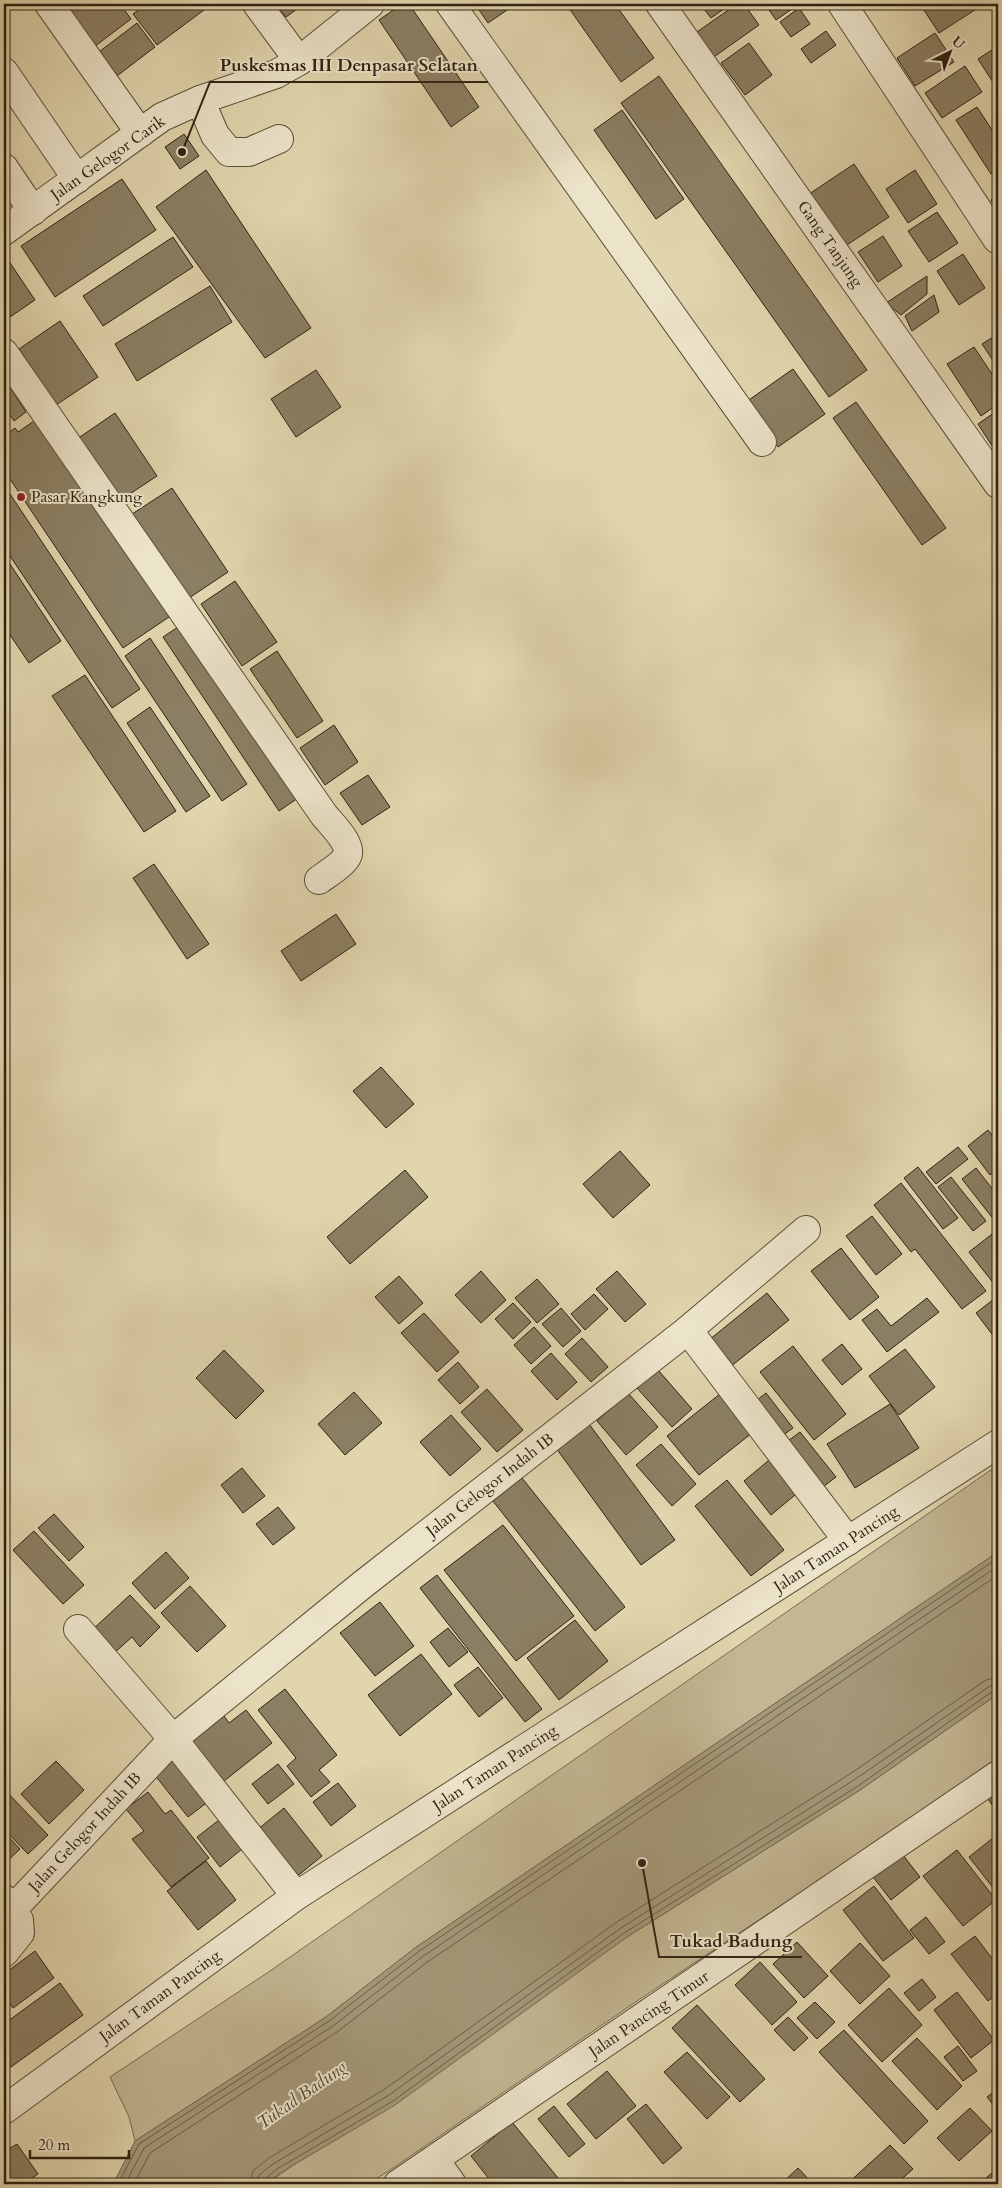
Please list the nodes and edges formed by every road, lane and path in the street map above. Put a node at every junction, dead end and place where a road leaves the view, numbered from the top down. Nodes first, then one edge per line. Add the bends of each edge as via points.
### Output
1 (49, 4) edge
2 (256, 4) edge
3 (370, 4) edge
4 (450, 4) edge
5 (660, 4) edge
6 (842, 4) edge
7 (299, 61) junction
8 (4, 72) edge
9 (200, 100) junction
10 (140, 133) junction
11 (279, 139) dead end
12 (4, 168) edge
13 (76, 179) junction
14 (33, 211) junction
15 (4, 231) edge
16 (997, 238) dead end
17 (4, 353) edge
18 (762, 442) dead end
19 (998, 484) edge
20 (319, 880) dead end
21 (806, 1230) dead end
22 (688, 1330) junction
23 (998, 1444) edge
24 (848, 1541) junction
25 (78, 1629) dead end
26 (173, 1739) junction
27 (998, 1775) edge
28 (296, 1896) junction
29 (8, 1904) edge
30 (4, 1953) edge
31 (4, 2110) edge
32 (435, 2160) junction
33 (398, 2184) edge
34 (452, 2184) edge

1 - 10 street
2 - 7 street
3 - 7 street, Jalan Gelogor Carik
4 - 18 street
5 - 19 street, Gang Tanjung
6 - 16 street
7 - 9 street, Jalan Gelogor Carik via 276,74
8 - 13 street
9 - 10 street, Jalan Gelogor Carik via 162,118
9 - 11 street via 216,135 229,152 249,152
10 - 13 street, Jalan Gelogor Carik
12 - 14 street
13 - 14 street, Jalan Gelogor Carik
14 - 15 street, Jalan Gelogor Carik
17 - 20 street via 346,843 349,850 347,858
21 - 22 street, Jalan Gelogor Indah IB
22 - 24 street
22 - 26 street, Jalan Gelogor Indah IB via 378,1573
23 - 24 street, Jalan Taman Pancing
24 - 28 street, Jalan Taman Pancing
25 - 26 street
26 - 28 street
26 - 29 street, Jalan Gelogor Indah IB
27 - 32 street, Jalan Pancing Timur
28 - 31 street, Jalan Taman Pancing
29 - 30 street, Jalan Gelogor Indah IB via 19,1920 20,1933
32 - 33 street, Jalan Pancing Timur
32 - 34 street

